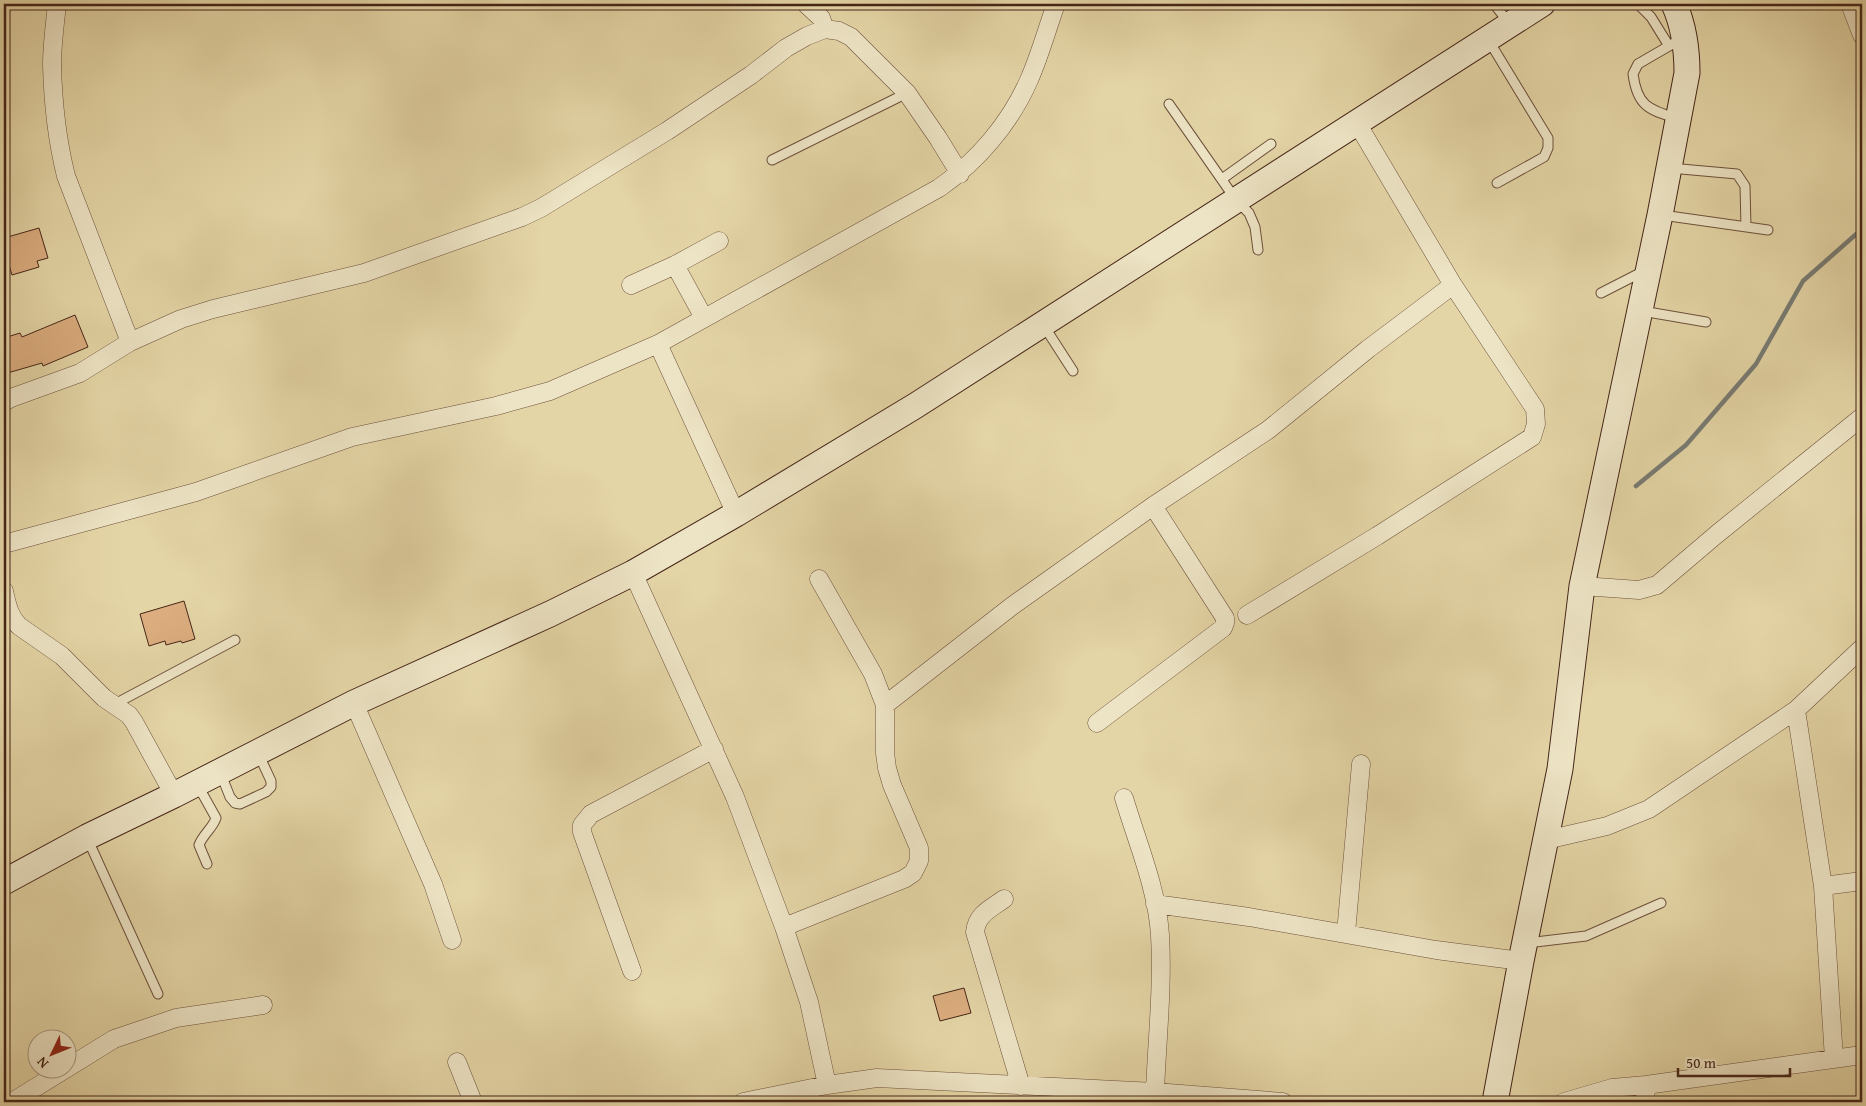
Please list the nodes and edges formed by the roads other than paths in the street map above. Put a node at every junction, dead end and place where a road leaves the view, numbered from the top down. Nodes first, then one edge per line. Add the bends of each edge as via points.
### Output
1 (57, 4) edge
2 (806, 4) edge
3 (1056, 4) edge
4 (1494, 4) edge
5 (1542, 4) edge
6 (1638, 4) edge
7 (1674, 4) edge
8 (1850, 4) edge
9 (1510, 24) junction
10 (825, 29) junction
11 (1862, 35) edge
12 (1487, 38) junction
13 (1677, 42) junction
14 (907, 93) junction
15 (1169, 104) dead end
16 (1678, 119) junction
17 (1357, 122) junction
18 (1271, 144) dead end
19 (772, 160) dead end
20 (1669, 168) junction
21 (960, 174) junction
22 (1222, 179) junction
23 (1497, 183) dead end
24 (1236, 200) junction
25 (1660, 214) junction
26 (1746, 227) junction
27 (1768, 230) dead end
28 (719, 240) dead end
29 (1258, 250) dead end
30 (675, 265) junction
31 (1649, 269) junction
32 (631, 285) dead end
33 (1453, 285) junction
34 (1601, 292) dead end
35 (1640, 310) junction
36 (704, 318) junction
37 (1706, 322) dead end
38 (1043, 324) junction
39 (130, 342) junction
40 (658, 344) junction
41 (1073, 372) dead end
42 (4, 402) edge
43 (1862, 418) edge
44 (1153, 506) junction
45 (736, 514) junction
46 (4, 544) edge
47 (633, 573) junction
48 (819, 580) dead end
49 (1582, 586) junction
50 (4, 591) edge
51 (1247, 615) dead end
52 (235, 640) dead end
53 (1862, 648) edge
54 (354, 704) junction
55 (112, 705) junction
56 (885, 705) junction
57 (1796, 710) junction
58 (1097, 723) dead end
59 (714, 749) junction
60 (258, 752) junction
61 (1361, 764) dead end
62 (219, 772) junction
63 (197, 784) junction
64 (174, 795) junction
65 (1124, 798) dead end
66 (87, 837) junction
67 (1546, 840) junction
68 (208, 864) dead end
69 (1862, 880) edge
70 (4, 882) edge
71 (1823, 886) junction
72 (1004, 899) dead end
73 (1661, 903) dead end
74 (1155, 904) junction
75 (784, 927) junction
76 (1346, 933) junction
77 (452, 940) dead end
78 (1523, 952) junction
79 (632, 971) dead end
80 (158, 994) dead end
81 (263, 1005) dead end
82 (1862, 1055) edge
83 (1834, 1059) junction
84 (457, 1062) dead end
85 (827, 1085) junction
86 (1021, 1086) junction
87 (1154, 1092) junction
88 (1646, 1094) edge
89 (12, 1102) edge
90 (473, 1102) edge
91 (743, 1102) edge
92 (1283, 1102) edge
93 (1495, 1102) edge
94 (1564, 1102) edge

1 - 39 street via 52,64 60,152 66,176
2 - 10 street via 821,18
3 - 21 street via 1028,80 1009,115 988,146
4 - 9 lane
5 - 9 main road
6 - 13 lane
7 - 13 main road
8 - 11 street
9 - 12 main road
10 - 14 street via 851,37
10 - 39 street via 786,48 667,131 522,217 364,273 181,319
12 - 17 main road
12 - 23 lane via 1548,138 1544,157
13 - 16 main road via 1687,52 1687,73
13 - 16 lane via 1638,64 1632,74 1640,100 1648,108
14 - 19 lane
14 - 21 street
15 - 22 lane
16 - 20 main road
17 - 24 main road
17 - 33 street
18 - 22 lane
20 - 25 main road
20 - 26 lane via 1737,174 1745,186
21 - 36 street
22 - 24 lane
24 - 29 lane via 1249,212
24 - 38 main road
25 - 26 lane
25 - 31 main road
26 - 27 lane
28 - 30 street
30 - 32 street
30 - 36 street
31 - 34 lane
31 - 35 main road
33 - 44 street via 1268,430
33 - 51 street via 1535,409 1536,424 1532,437
35 - 37 lane
35 - 49 main road
36 - 40 street
38 - 41 lane
38 - 45 main road
39 - 42 street via 80,373
40 - 45 street
40 - 46 street via 550,391 496,406 352,436 196,492
43 - 49 street via 1658,585 1640,590
44 - 56 street via 1012,606
44 - 58 street via 1225,618 1225,623
45 - 47 main road
47 - 54 main road
47 - 59 street
48 - 56 street via 873,674
49 - 67 main road via 1567,724
50 - 55 street via 13,620 62,656
52 - 55 lane
53 - 57 street
54 - 60 main road
54 - 77 street via 432,884
55 - 64 street via 134,722
56 - 75 street via 887,768 919,848 919,861 913,873 904,879
57 - 67 street via 1649,809 1607,826
57 - 71 street
59 - 75 street
59 - 79 street via 590,814 582,825
60 - 62 main road
60 - 62 lane via 271,781 266,792 240,804 235,803
61 - 76 street
62 - 63 main road
63 - 64 main road
63 - 68 lane via 216,818 199,845
64 - 66 main road
65 - 74 street
66 - 70 main road
66 - 80 lane
67 - 78 main road
69 - 71 street
71 - 83 street
72 - 86 street via 980,916 975,932
73 - 78 lane via 1586,936
74 - 76 street
74 - 87 street via 1160,934 1160,986
75 - 85 street via 809,1002
76 - 78 street via 1436,950
78 - 93 main road
81 - 89 street via 176,1018 114,1039
82 - 83 street
83 - 88 street
84 - 90 street
85 - 86 street via 877,1078
85 - 91 street
86 - 87 street
87 - 92 street
88 - 94 street via 1612,1088

